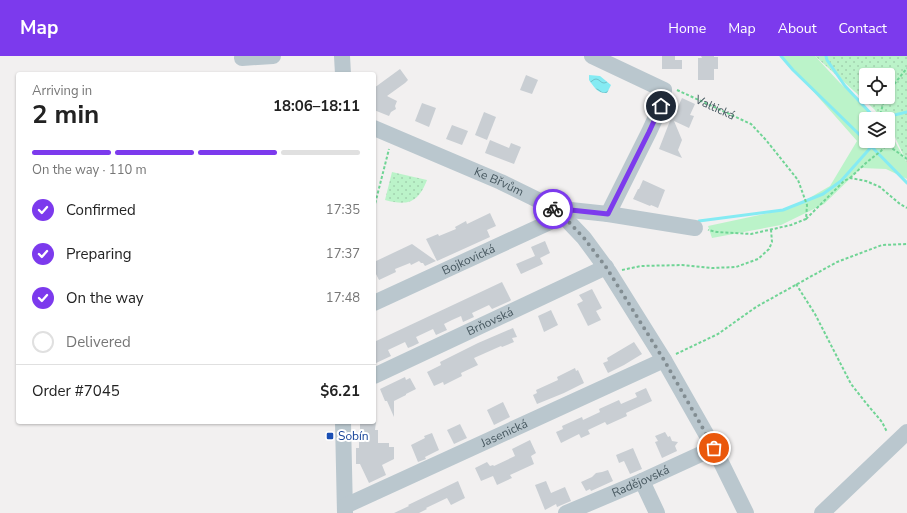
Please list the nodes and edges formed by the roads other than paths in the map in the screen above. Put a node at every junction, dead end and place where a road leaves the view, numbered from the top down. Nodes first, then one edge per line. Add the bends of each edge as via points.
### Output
1 (273, 56) edge
2 (342, 56) edge
3 (592, 56) edge
4 (242, 58) dead end
5 (343, 72) edge
6 (376, 129) edge
7 (558, 212) junction
8 (608, 214) junction
9 (695, 228) road end
10 (608, 270) junction
11 (376, 302) edge
12 (664, 360) junction
13 (376, 375) edge
14 (343, 424) edge
15 (907, 432) edge
16 (714, 448) junction
17 (642, 480) junction
18 (345, 510) edge
19 (566, 513) edge
20 (657, 513) edge
21 (746, 513) edge
22 (822, 513) edge

1 - 4 street
2 - 5 street
3 - 8 street via 664,90 661,106
6 - 7 street, Ke Břvům via 501,182
7 - 8 street
7 - 10 street, Ke Břvům via 584,238
7 - 11 street, Bojkovická
8 - 9 street
10 - 12 street, Ke Břvům
10 - 13 street, Brňovská
12 - 16 street, Ke Břvům
12 - 18 street, Jasenická
14 - 18 street
15 - 22 street
16 - 17 street, Radějovská
16 - 21 street, Ke Břvům
17 - 19 street, Radějovská
17 - 20 street

